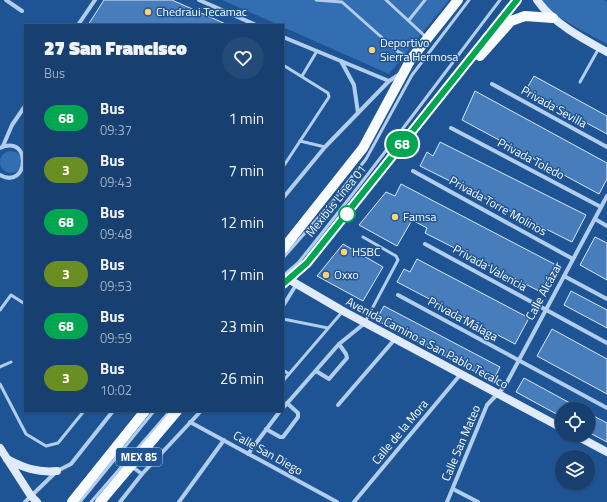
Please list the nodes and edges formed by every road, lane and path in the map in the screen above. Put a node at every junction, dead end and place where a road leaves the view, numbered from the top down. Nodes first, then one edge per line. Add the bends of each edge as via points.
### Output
1 (6, 0) edge
2 (95, 0) edge
3 (199, 0) edge
4 (316, 0) edge
5 (386, 0) edge
6 (425, 0) edge
7 (458, 0) edge
8 (469, 0) edge
9 (500, 0) edge
10 (517, 0) edge
11 (537, 0) edge
12 (341, 1) edge
13 (22, 11) dead end
14 (553, 18) junction
15 (409, 20) junction
16 (79, 24) edge
17 (254, 24) edge
18 (284, 37) edge
19 (427, 38) junction
20 (599, 48) junction
21 (317, 52) junction
22 (607, 52) edge
23 (411, 59) junction
24 (340, 61) junction
25 (284, 66) edge
26 (404, 71) junction
27 (302, 76) junction
28 (389, 81) junction
29 (580, 82) dead end
30 (492, 84) dead end
31 (445, 91) junction
32 (24, 107) edge
33 (358, 113) junction
34 (451, 128) dead end
35 (300, 141) junction
36 (2, 147) edge
37 (325, 147) junction
38 (607, 147) edge
39 (284, 165) edge
40 (413, 171) dead end
41 (23, 172) edge
42 (0, 176) edge
43 (607, 196) edge
44 (284, 197) edge
45 (601, 207) junction
46 (595, 219) junction
47 (607, 226) edge
48 (364, 237) dead end
49 (425, 244) dead end
50 (284, 248) edge
51 (284, 257) edge
52 (573, 259) junction
53 (564, 276) junction
54 (287, 281) edge
55 (398, 295) dead end
56 (607, 299) edge
57 (284, 300) edge
58 (24, 303) edge
59 (0, 310) edge
60 (545, 310) junction
61 (343, 311) junction
62 (284, 319) edge
63 (365, 323) junction
64 (328, 328) junction
65 (396, 339) junction
66 (607, 343) edge
67 (339, 344) junction
68 (519, 360) junction
69 (11, 362) dead end
70 (0, 367) edge
71 (284, 371) edge
72 (316, 371) junction
73 (289, 374) junction
74 (460, 375) junction
75 (284, 380) edge
76 (0, 384) edge
77 (497, 394) junction
78 (287, 403) junction
79 (338, 405) dead end
80 (284, 407) edge
81 (607, 408) edge
82 (83, 412) edge
83 (112, 412) edge
84 (144, 412) edge
85 (153, 412) edge
86 (169, 412) edge
87 (176, 412) edge
88 (200, 412) edge
89 (279, 412) edge
90 (190, 422) junction
91 (555, 424) edge
92 (266, 429) junction
93 (224, 440) junction
94 (588, 442) edge
95 (0, 448) edge
96 (607, 452) edge
97 (248, 454) junction
98 (6, 458) junction
99 (131, 466) junction
100 (57, 471) junction
101 (142, 474) junction
102 (453, 489) junction
103 (31, 500) edge
104 (72, 502) edge
105 (80, 502) edge
106 (91, 502) edge
107 (100, 502) edge
108 (120, 502) edge
109 (179, 502) edge
110 (337, 502) edge
111 (354, 502) edge
112 (447, 502) edge
113 (478, 502) edge

1 - 13 street
2 - 16 street
3 - 17 street
4 - 12 lane
5 - 15 lane
6 - 15 lane
7 - 19 main road
8 - 51 lane, Mexibús Línea 01 via 412,75 366,159
9 - 54 lane, Mexibús Línea 01 via 376,165 298,263
10 - 31 main road
11 - 14 main road
12 - 23 lane via 397,52
14 - 20 main road
14 - 31 main road via 525,16 511,21 465,74
15 - 19 lane
18 - 21 street
19 - 23 main road
20 - 22 main road
20 - 29 lane
21 - 24 street
21 - 27 lane
23 - 26 main road
24 - 28 street
24 - 33 street via 354,85
25 - 27 lane
26 - 28 street
26 - 50 main road via 363,148
27 - 35 lane via 328,93 329,97
28 - 33 street
30 - 38 street, Privada Sevilla
31 - 54 main road via 307,263
32 - 36 street
33 - 37 street
34 - 45 street, Privada Toledo
35 - 37 lane
35 - 39 lane
36 - 41 street via 11,146 18,150 23,156
37 - 44 street
40 - 52 street, Privada Torre Molinos
41 - 42 street via 9,178
43 - 45 street, Calle Alcázar
45 - 46 street, Calle Alcázar
46 - 47 street
46 - 52 street, Calle Alcázar
48 - 63 lane via 396,256 398,260
49 - 60 street, Privada Valencia
52 - 53 street, Calle Alcázar
53 - 56 street
53 - 60 street, Calle Alcázar
54 - 57 street
54 - 61 main road, Avenida Camino a San Pablo Tecalco
55 - 68 street, Privada Málaga
58 - 59 lane via 11,295
60 - 66 street, Privada Valencia
60 - 68 street, Calle Alcázar
61 - 63 main road, Avenida Camino a San Pablo Tecalco
61 - 64 lane
62 - 64 lane
63 - 65 main road, Avenida Camino a San Pablo Tecalco
63 - 67 street
64 - 73 lane
65 - 74 main road, Avenida Camino a San Pablo Tecalco
65 - 79 street
67 - 72 street
67 - 72 street via 346,358 329,379
68 - 77 street, Calle Alcázar via 505,386
68 - 81 street, Privada Málaga
69 - 70 lane
71 - 73 lane
72 - 78 street
73 - 75 lane
74 - 77 main road, Avenida Camino a San Pablo Tecalco
74 - 111 street, Calle de la Mora
76 - 82 lane via 26,434 46,446 58,443
77 - 91 main road, Avenida Camino a San Pablo Tecalco
77 - 102 street, Calle San Mateo via 487,405
78 - 80 street
78 - 92 street via 298,417 283,437
83 - 100 street via 70,464
84 - 104 main road, MEX 85
85 - 105 lane
86 - 106 lane
87 - 99 main road, MEX 85
88 - 90 street
89 - 92 street
90 - 93 street, Calle San Diego
90 - 101 street
92 - 97 street
93 - 97 street, Calle San Diego
93 - 109 street
94 - 96 main road
95 - 98 main road
97 - 110 street, Calle San Diego
98 - 100 main road via 26,468 43,472
98 - 103 main road
99 - 101 street
99 - 107 main road, MEX 85
100 - 103 street
101 - 108 street
102 - 112 street, Calle San Mateo
102 - 113 street

